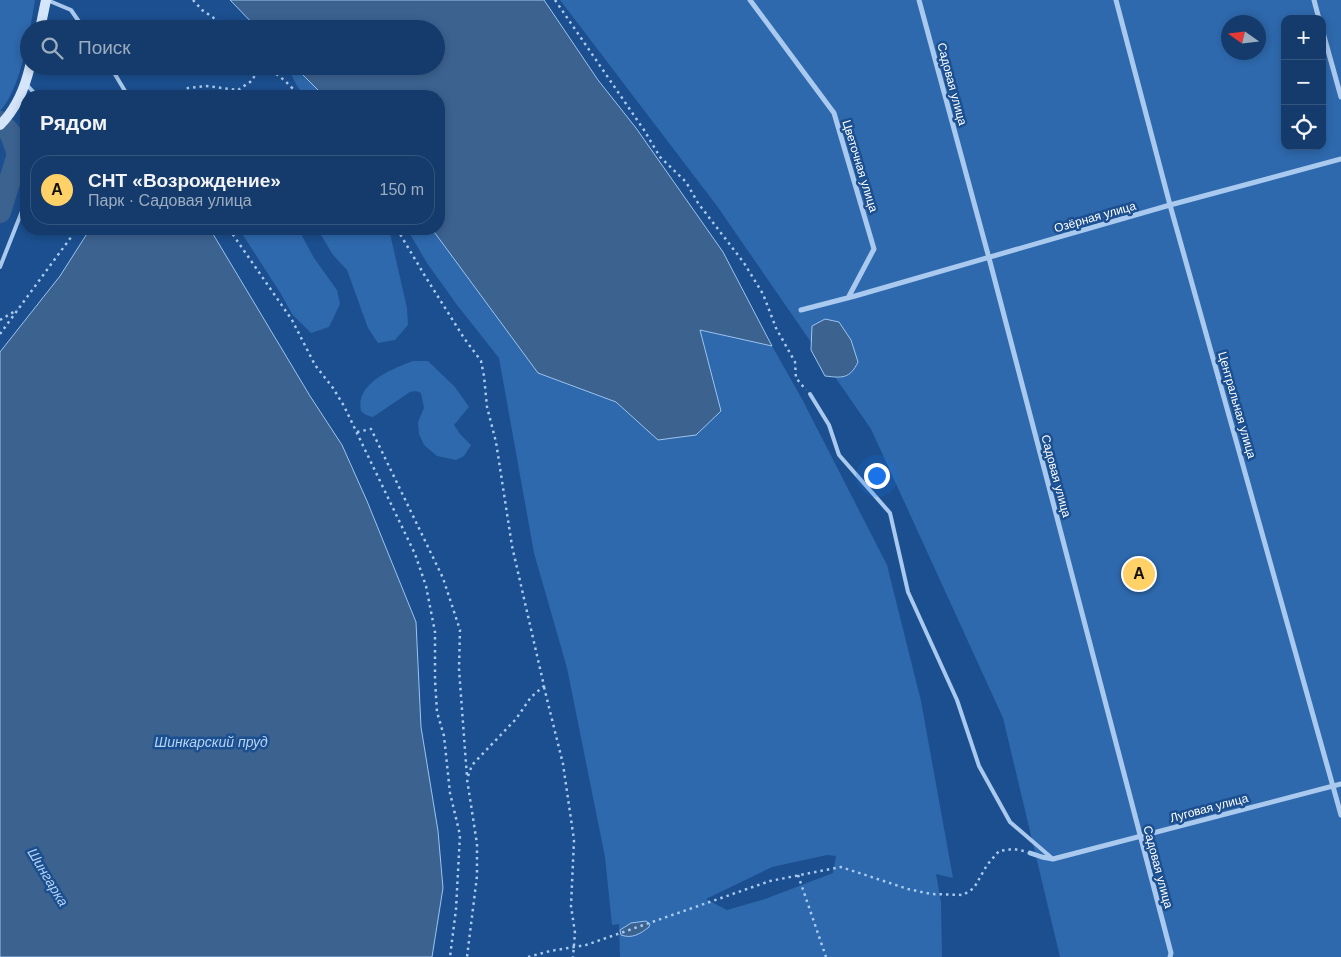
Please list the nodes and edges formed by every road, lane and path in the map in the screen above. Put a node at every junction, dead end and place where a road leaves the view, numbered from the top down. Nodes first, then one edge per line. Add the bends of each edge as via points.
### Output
1 (46, 0) edge
2 (193, 0) edge
3 (554, 0) edge
4 (750, 0) edge
5 (919, 0) edge
6 (1116, 0) edge
7 (1314, 0) edge
8 (1318, 15) edge
9 (42, 20) edge
10 (77, 20) edge
11 (219, 20) edge
12 (1326, 43) edge
13 (28, 75) edge
14 (115, 75) edge
15 (254, 75) edge
16 (277, 75) edge
17 (26, 84) junction
18 (23, 90) edge
19 (32, 90) edge
20 (124, 90) edge
21 (185, 90) edge
22 (238, 90) edge
23 (238, 90) edge
24 (294, 90) edge
25 (20, 96) edge
26 (1341, 97) edge
27 (0, 125) edge
28 (1341, 159) edge
29 (1170, 205) junction
30 (20, 216) edge
31 (73, 235) edge
32 (233, 235) edge
33 (400, 235) edge
34 (989, 258) junction
35 (0, 267) edge
36 (848, 298) junction
37 (18, 309) junction
38 (801, 310) dead end
39 (0, 320) edge
40 (0, 334) edge
41 (810, 394) joint
42 (357, 432) junction
43 (544, 686) junction
44 (467, 779) junction
45 (1341, 784) edge
46 (1333, 786) junction
47 (1341, 815) edge
48 (1140, 837) junction
49 (1030, 853) joint
50 (1053, 859) junction
51 (798, 876) junction
52 (573, 947) junction
53 (450, 957) edge
54 (467, 957) edge
55 (528, 957) edge
56 (573, 957) edge
57 (826, 957) edge
58 (1170, 957) edge

1 - 9 street
1 - 10 lane via 70,10
2 - 11 path
3 - 41 path via 660,157 686,182 698,203 744,262 795,362 796,378
4 - 36 street, Цветочная улица via 834,113 874,250
5 - 34 street, Садовая улица
6 - 29 street, Центральная улица
7 - 8 street
12 - 26 street
13 - 17 street
14 - 20 lane
15 - 22 path via 253,80
16 - 24 path
17 - 18 street
17 - 19 lane
21 - 23 path via 206,86
25 - 27 street via 11,114
28 - 29 street, Озёрная улица
29 - 34 street, Озёрная улица
29 - 46 street, Центральная улица
30 - 35 lane
31 - 37 path
32 - 42 path via 292,320 315,365 333,388
33 - 43 path via 481,361 511,537
34 - 36 street, Озёрная улица
34 - 48 street, Садовая улица
36 - 38 street, Озёрная улица
37 - 39 path
37 - 40 path
41 - 50 lane via 829,425 839,454 890,513 908,592 957,700 979,766 1010,822
42 - 44 path via 371,429 443,578 460,630 459,669
42 - 53 path via 415,554 426,586 435,632 437,712 460,835
43 - 44 path via 472,765
43 - 52 path via 563,764 574,840
44 - 54 path via 477,844 477,876
45 - 46 street, Луговая улица
46 - 47 street, Центральная улица
46 - 48 street, Луговая улица
48 - 50 street, Луговая улица
48 - 58 street, Садовая улица
49 - 50 street
49 - 51 path via 1014,849 999,851 974,888 963,894 915,891 840,866
51 - 52 path via 770,882
51 - 57 path
52 - 55 path
52 - 56 path

